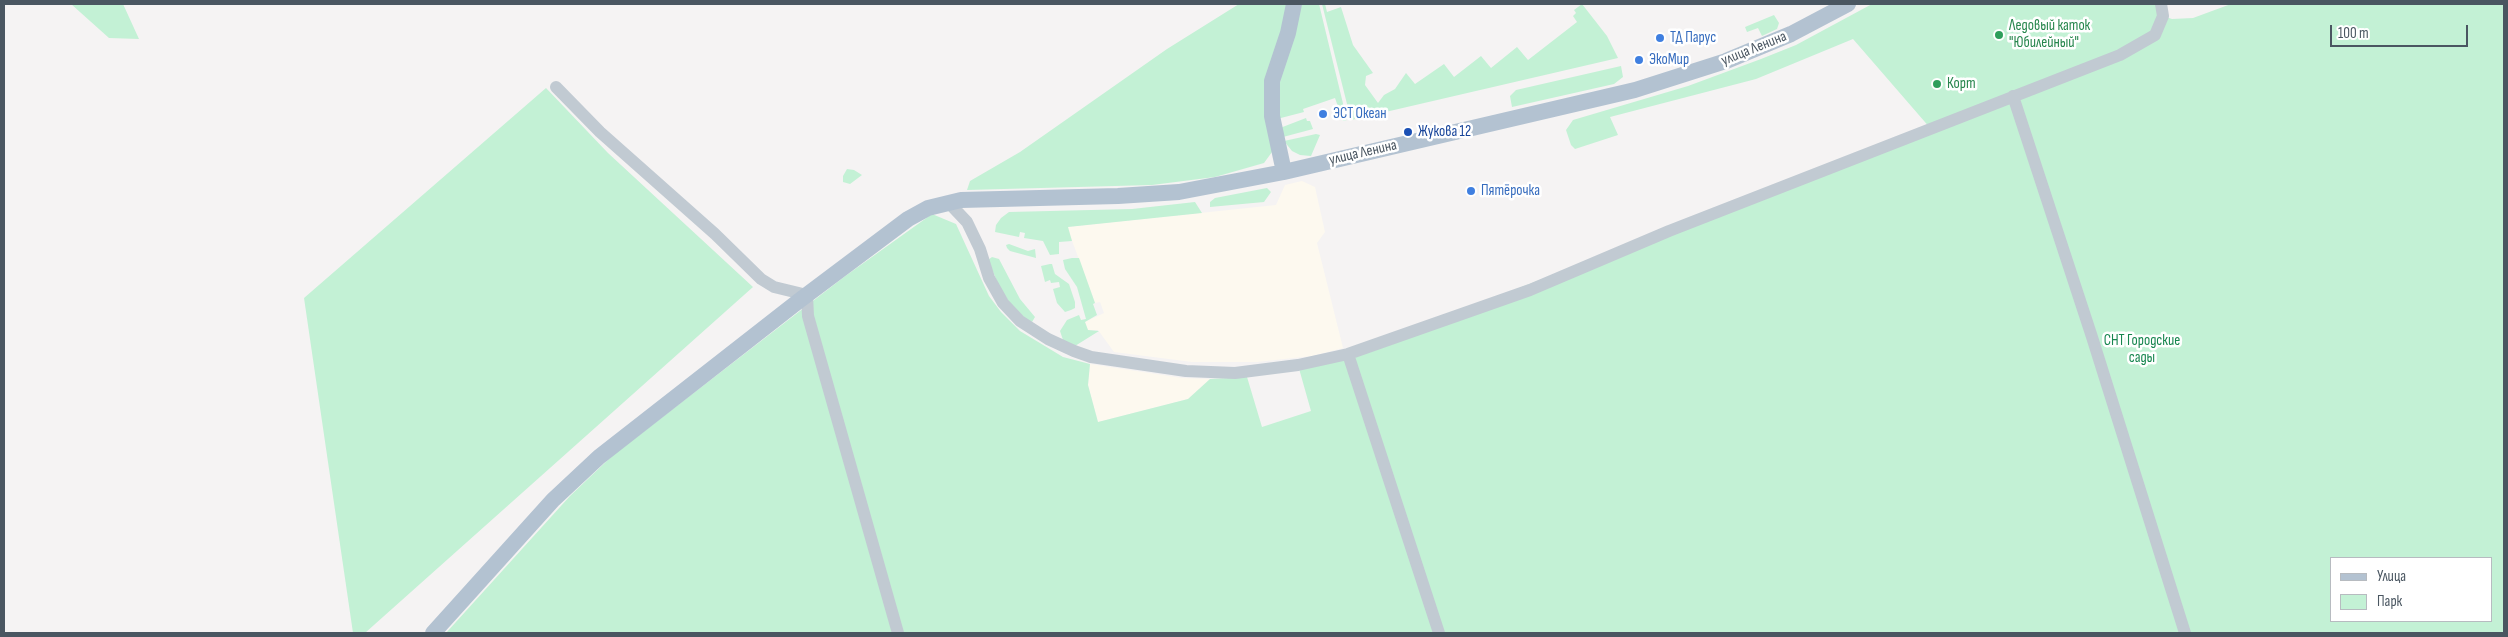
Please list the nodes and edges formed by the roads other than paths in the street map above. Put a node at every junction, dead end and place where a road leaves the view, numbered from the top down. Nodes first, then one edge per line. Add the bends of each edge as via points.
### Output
1 (1294, 4) edge
2 (1848, 4) edge
3 (2161, 5) edge
4 (556, 87) dead end
5 (2013, 96) junction
6 (1284, 172) junction
7 (949, 203) junction
8 (807, 295) junction
9 (1348, 354) junction
10 (433, 633) edge
11 (898, 633) edge
12 (1439, 633) edge
13 (2185, 633) edge

1 - 6 main road via 1272,81 1272,116
2 - 6 main road, улица Ленина via 1791,34 1726,61 1635,90
3 - 5 street via 2163,16 2155,35 2145,42
4 - 8 street via 600,132 761,278 774,287
5 - 9 street via 1580,270
5 - 13 street
6 - 7 main road, улица Ленина via 1179,192
7 - 8 main road, улица Ленина via 928,208 908,219
7 - 9 street via 967,222 989,278 1003,303 1020,321 1074,351 1091,357 1186,372 1235,373 1298,365
8 - 10 main road, улица Ленина via 599,457 553,500
8 - 11 street via 808,316
9 - 12 street

